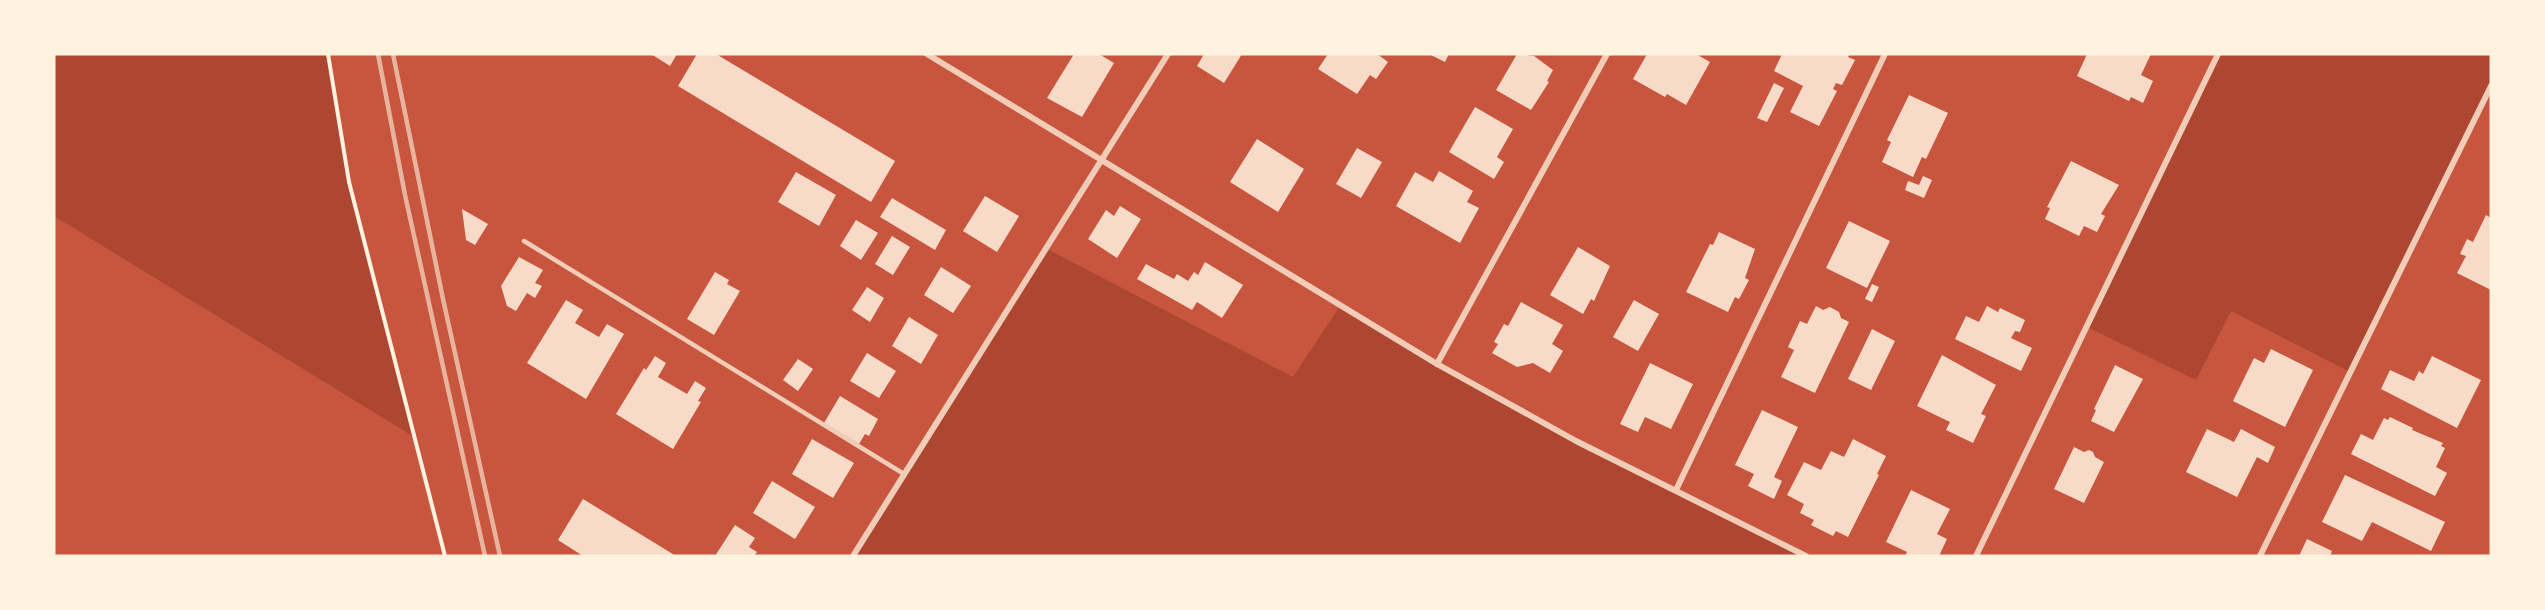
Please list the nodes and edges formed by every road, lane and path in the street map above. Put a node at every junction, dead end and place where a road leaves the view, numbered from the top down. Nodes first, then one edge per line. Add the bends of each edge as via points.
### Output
1 (328, 54) edge
2 (927, 54) edge
3 (1168, 54) edge
4 (1607, 54) edge
5 (1885, 54) edge
6 (2218, 54) edge
7 (2491, 86) edge
8 (1101, 161) junction
9 (524, 241) dead end
10 (1437, 364) junction
11 (904, 474) junction
12 (1676, 490) junction
13 (445, 556) edge
14 (853, 556) edge
15 (1806, 556) edge
16 (1976, 556) edge
17 (2260, 556) edge

1 - 13 path via 349,182
2 - 8 street
3 - 8 street
4 - 10 street
5 - 12 street
6 - 16 street
7 - 17 street
8 - 10 street
8 - 11 street
9 - 11 lane
10 - 12 street via 1576,441
11 - 14 street
12 - 15 street

